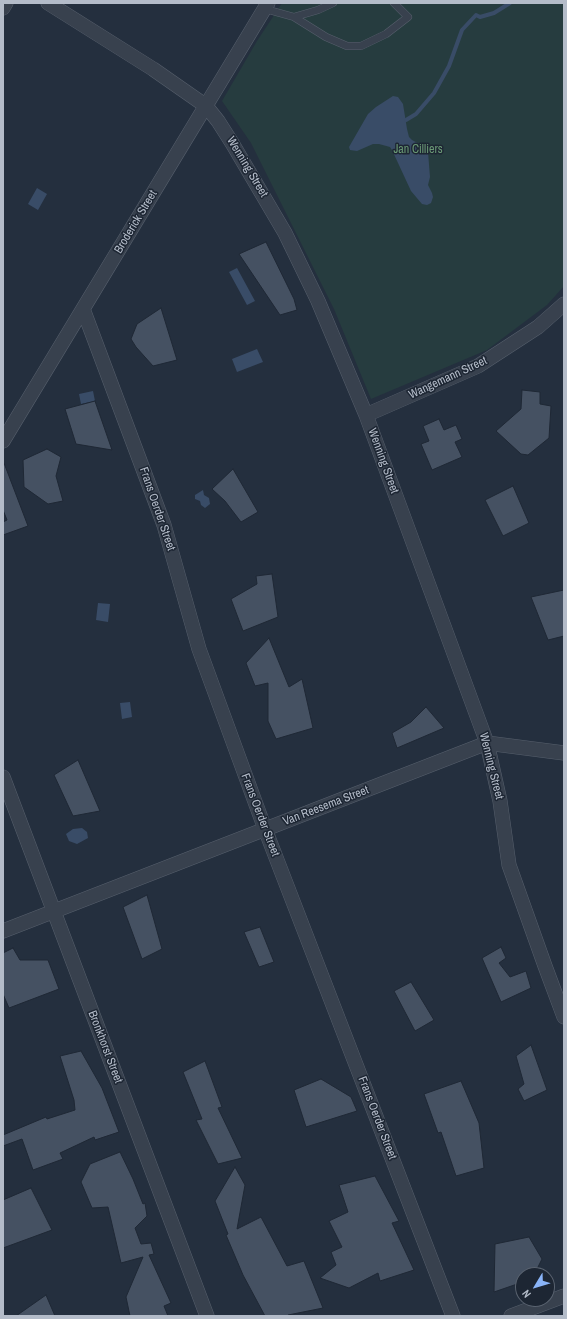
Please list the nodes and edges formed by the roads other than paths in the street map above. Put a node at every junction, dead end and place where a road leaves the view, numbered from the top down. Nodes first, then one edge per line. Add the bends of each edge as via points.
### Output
1 (6, 3) edge
2 (48, 3) edge
3 (58, 3) edge
4 (333, 3) edge
5 (394, 3) edge
6 (266, 6) edge
7 (3, 8) edge
8 (294, 17) junction
9 (76, 20) junction
10 (206, 106) junction
11 (564, 304) edge
12 (83, 310) junction
13 (366, 415) junction
14 (3, 441) edge
15 (487, 743) junction
16 (564, 753) edge
17 (3, 777) edge
18 (265, 829) junction
19 (54, 912) junction
20 (3, 932) edge
21 (564, 1017) edge
22 (564, 1296) edge
23 (207, 1316) edge
24 (453, 1316) edge
25 (511, 1316) edge

1 - 7 street
2 - 9 street, Wenning Street
3 - 9 street
4 - 8 lane
5 - 8 lane via 408,17 386,34 361,46 346,46
6 - 8 lane
6 - 10 street, Broderick Street
9 - 10 street, Wenning Street
10 - 12 street, Broderick Street
10 - 13 street, Wenning Street via 232,143 285,232 318,301
11 - 13 street, Wangemann Street via 538,327 478,366
12 - 14 street, Broderick Street
12 - 18 street, Frans Oerder Street via 164,525 199,649
13 - 15 street, Wenning Street
15 - 16 street, Van Reesema Street
15 - 18 street, Van Reesema Street
15 - 21 street, Wenning Street via 500,801 509,865
17 - 19 street, Bronkhorst Street
18 - 19 street, Van Reesema Street
18 - 24 street, Frans Oerder Street
19 - 20 street, Van Reesema Street
19 - 23 street, Bronkhorst Street
22 - 25 street

